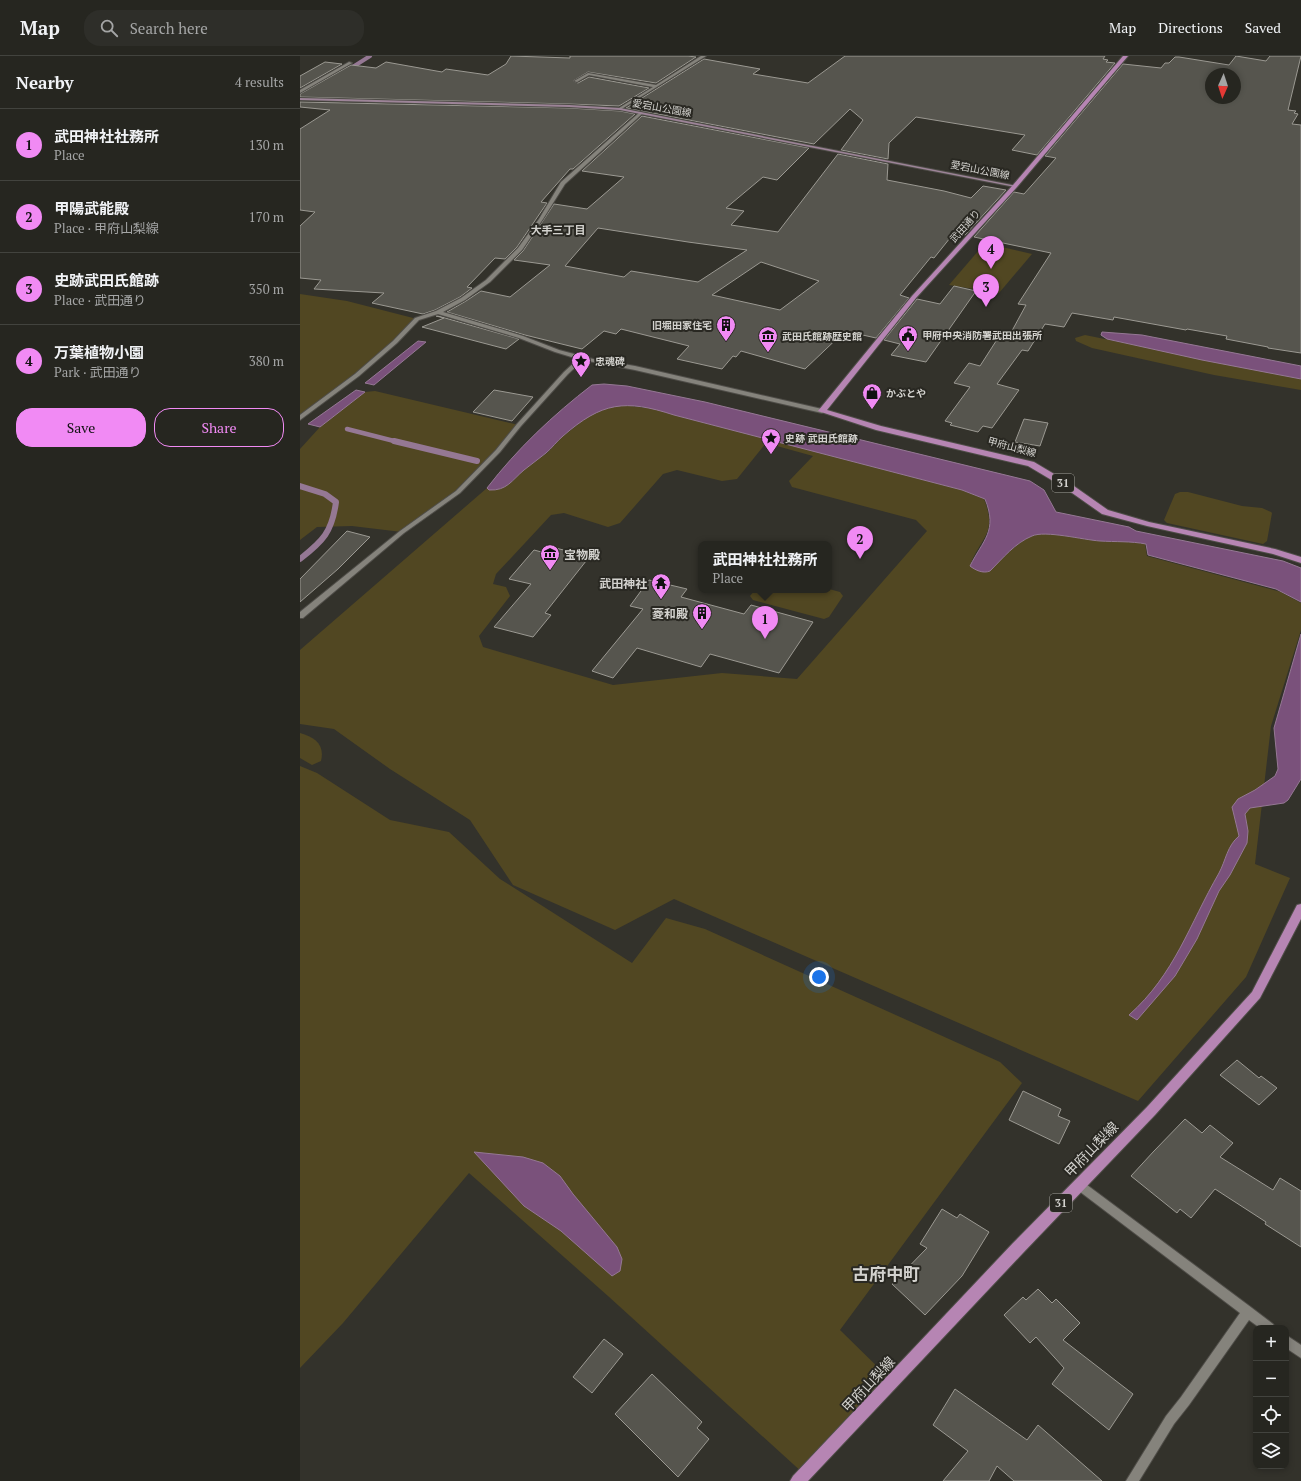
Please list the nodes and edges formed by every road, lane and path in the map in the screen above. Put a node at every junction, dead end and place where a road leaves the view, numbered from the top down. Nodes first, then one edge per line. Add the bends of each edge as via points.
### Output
1 (704, 56) edge
2 (1126, 56) edge
3 (350, 63) dead end
4 (576, 81) dead end
5 (656, 86) junction
6 (300, 92) edge
7 (300, 99) edge
8 (620, 109) junction
9 (641, 112) junction
10 (1015, 186) junction
11 (438, 312) junction
12 (582, 358) junction
13 (822, 411) junction
14 (300, 418) edge
15 (1301, 560) edge
16 (300, 616) edge
17 (1301, 908) edge
18 (1079, 1185) junction
19 (1248, 1312) junction
20 (1265, 1325) edge
21 (1289, 1343) edge
22 (1301, 1352) edge
23 (798, 1481) edge
24 (1132, 1481) edge

1 - 5 street
2 - 10 main road, 武田通り
3 - 6 street
4 - 5 street via 588,74
5 - 8 street
7 - 8 main road, 愛宕山公園線
8 - 9 main road, 愛宕山公園線
9 - 10 main road, 愛宕山公園線
9 - 11 street via 563,182 541,219 511,260 463,299
10 - 13 main road, 武田通り via 914,296
11 - 12 street
11 - 14 street via 417,319 357,375
12 - 13 street
12 - 16 street via 458,492 402,532
13 - 15 main road, 甲府山梨線 / 31 via 879,428 1031,464 1105,512
17 - 18 main road, 甲府山梨線 / 31 via 1256,995 1151,1111
18 - 19 street
18 - 23 main road, 甲府山梨線 / 31
19 - 20 street
19 - 24 street via 1170,1420
21 - 22 street

